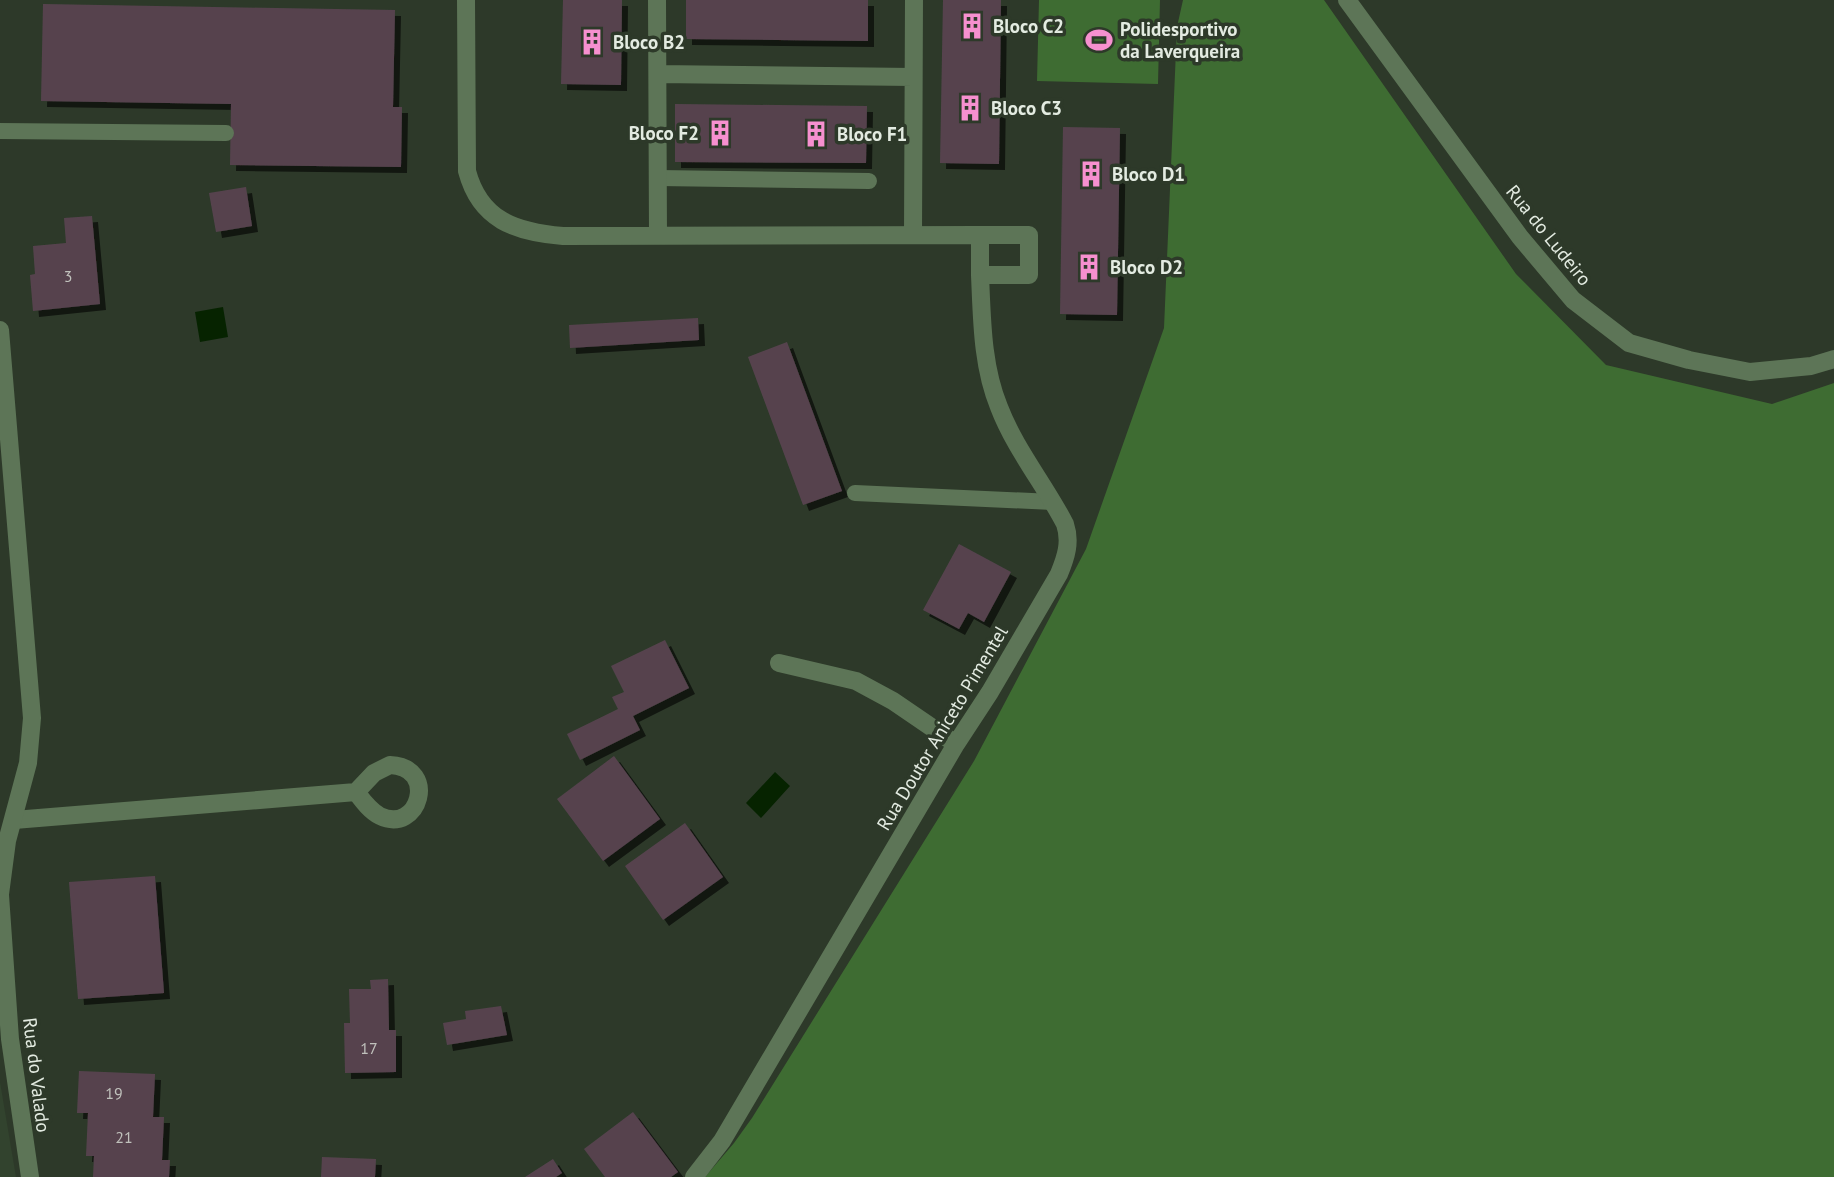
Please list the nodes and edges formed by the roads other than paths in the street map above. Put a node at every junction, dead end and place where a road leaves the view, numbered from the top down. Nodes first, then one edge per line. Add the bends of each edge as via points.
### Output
1 (466, 0) edge
2 (657, 0) edge
3 (914, 0) edge
4 (1347, 0) edge
5 (658, 74) junction
6 (913, 77) junction
7 (0, 131) edge
8 (226, 133) dead end
9 (658, 178) junction
10 (869, 181) dead end
11 (913, 234) junction
12 (658, 235) junction
13 (980, 235) junction
14 (980, 275) junction
15 (0, 330) edge
16 (1834, 359) edge
17 (855, 493) dead end
18 (1053, 502) junction
19 (779, 663) dead end
20 (956, 744) junction
21 (356, 792) dead end
22 (13, 820) junction
23 (3, 840) edge
24 (0, 895) edge
25 (30, 1177) edge
26 (694, 1177) edge

1 - 12 street via 466,163 479,201 509,224 544,234
2 - 5 street
3 - 6 street
4 - 16 street, Rua do Ludeiro via 1520,237 1573,300 1629,343 1750,372
5 - 6 street
5 - 9 street
6 - 11 street
7 - 8 lane
9 - 10 lane
9 - 12 street
11 - 12 street
11 - 13 street
13 - 14 street, Rua Doutor Aniceto Pimentel
13 - 14 street via 1029,235 1029,262 1028,275
14 - 18 street, Rua Doutor Aniceto Pimentel via 992,388 1006,424
15 - 22 street, Rua do Valado via 33,718 28,763
17 - 18 lane
18 - 20 street, Rua Doutor Aniceto Pimentel via 1068,533 1063,564
19 - 20 street via 863,684
20 - 26 street, Rua Doutor Aniceto Pimentel via 722,1141
21 - 22 street
22 - 23 street, Rua do Valado
23 - 24 street, Rua do Valado
24 - 25 street, Rua do Valado via 8,1017

